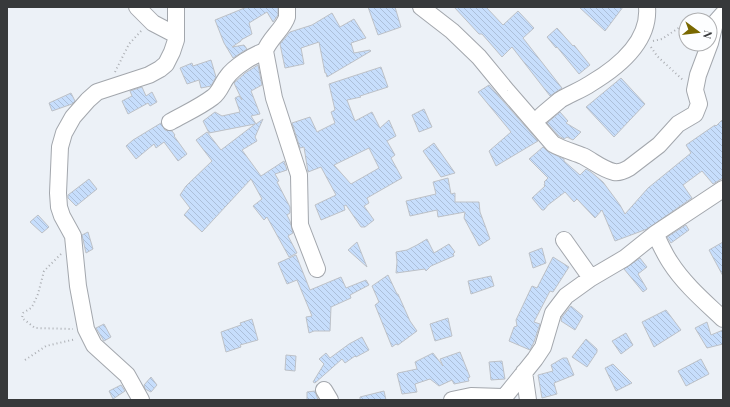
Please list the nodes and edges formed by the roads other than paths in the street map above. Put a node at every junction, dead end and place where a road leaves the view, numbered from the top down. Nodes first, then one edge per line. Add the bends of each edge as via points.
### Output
1 (137, 7) edge
2 (176, 7) edge
3 (287, 7) edge
4 (421, 7) edge
5 (647, 7) edge
6 (723, 14) edge
7 (176, 35) junction
8 (264, 50) junction
9 (541, 116) dead end
10 (170, 122) dead end
11 (723, 188) edge
12 (655, 234) junction
13 (564, 240) dead end
14 (317, 269) dead end
15 (591, 278) junction
16 (723, 319) edge
17 (524, 372) junction
18 (502, 399) edge
19 (141, 400) edge
20 (452, 400) edge
21 (528, 400) edge

1 - 7 street via 153,23
2 - 7 street
3 - 8 street via 287,17
4 - 6 street via 452,31 479,57 553,144 613,172 629,168 659,145 678,124 693,116 699,104 695,90 698,75 715,23
5 - 9 street via 645,38 616,66 561,100
7 - 19 street via 169,59 160,69 97,92 88,100 73,117 60,147 59,208 74,236 78,286 87,331 94,345 127,375
8 - 10 street via 230,73 214,96
8 - 14 street via 274,98 299,175 300,225
11 - 12 street
12 - 15 street via 625,258
12 - 16 street via 670,262 696,294
13 - 15 street
15 - 17 street via 559,304 553,313 543,347
17 - 18 street
17 - 21 street
18 - 20 street via 471,396

